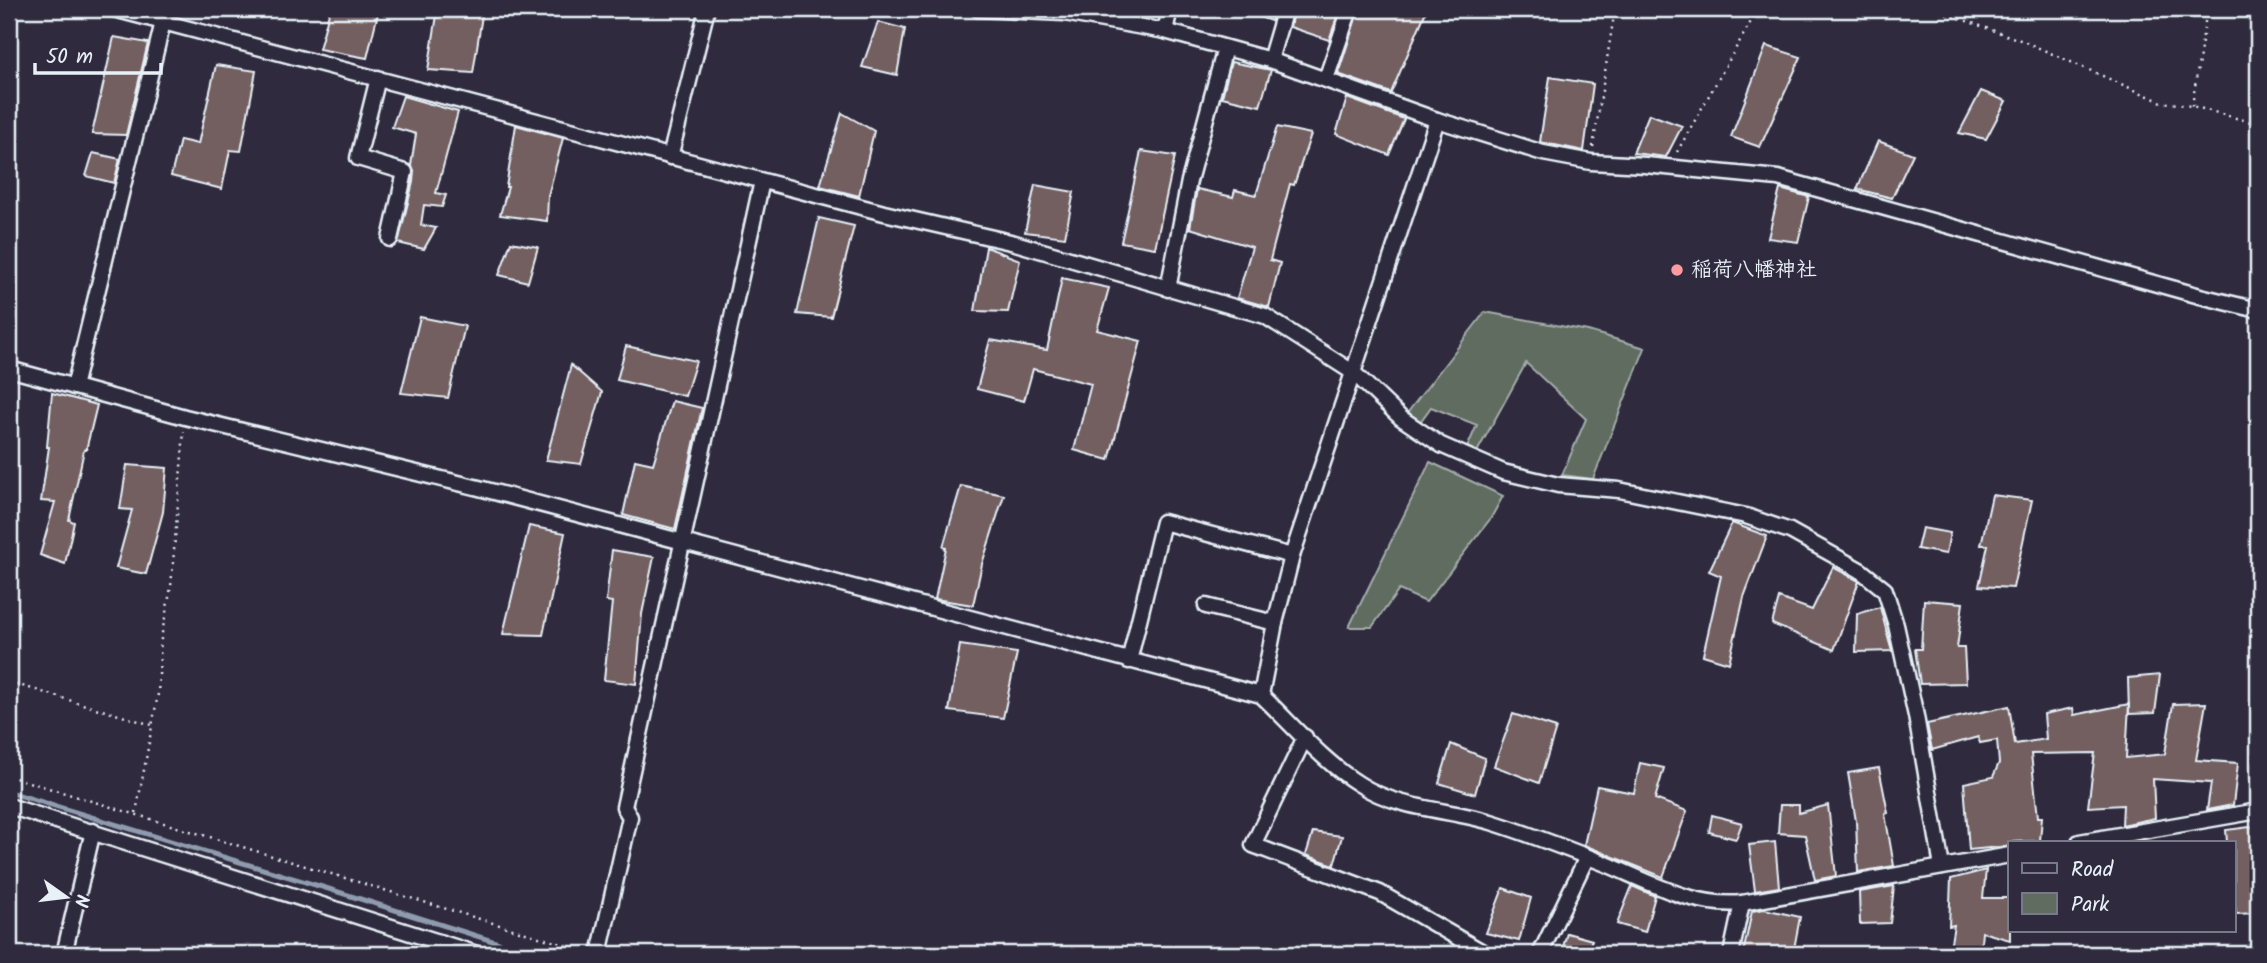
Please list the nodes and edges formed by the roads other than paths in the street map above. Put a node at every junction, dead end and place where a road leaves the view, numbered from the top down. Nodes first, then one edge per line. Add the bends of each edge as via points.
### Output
1 (114, 9) edge
2 (706, 9) edge
3 (978, 9) edge
4 (1170, 9) edge
5 (1285, 9) edge
6 (1350, 9) edge
7 (163, 22) junction
8 (1165, 31) junction
9 (1225, 48) junction
10 (1270, 60) junction
11 (378, 78) junction
12 (1326, 79) junction
13 (1437, 120) junction
14 (670, 157) junction
15 (762, 181) junction
16 (390, 239) dead end
17 (1168, 289) junction
18 (2258, 310) edge
19 (9, 369) edge
20 (1354, 373) junction
21 (74, 387) junction
22 (683, 542) junction
23 (1292, 556) junction
24 (1206, 606) dead end
25 (1275, 623) junction
26 (1129, 661) junction
27 (1261, 695) junction
28 (1305, 737) junction
29 (9, 806) edge
30 (2258, 811) edge
31 (93, 831) junction
32 (2085, 841) edge
33 (2008, 855) edge
34 (1587, 857) junction
35 (1942, 867) junction
36 (1742, 903) junction
37 (64, 954) edge
38 (477, 954) edge
39 (598, 954) edge
40 (1486, 954) edge
41 (1540, 954) edge
42 (1731, 954) edge

1 - 7 street
2 - 14 street
3 - 8 street via 1064,13
4 - 8 street
5 - 10 street
6 - 12 street
7 - 11 street
7 - 21 street
8 - 9 street
9 - 10 street
9 - 17 street via 1189,181
10 - 12 street
11 - 14 street
11 - 16 street via 358,158 405,172
12 - 13 street
13 - 18 street via 1543,153 1591,162 1778,178
13 - 20 street
14 - 15 street
15 - 17 street via 1015,243
15 - 22 street
17 - 20 street via 1265,316
19 - 21 street
20 - 23 street
20 - 35 street via 1401,418 1441,446 1503,472 1746,516 1790,531 1860,570 1885,590 1916,716
21 - 22 street
22 - 26 street
22 - 39 street via 624,807 630,817
23 - 25 street
23 - 26 street via 1163,522
24 - 25 street
25 - 27 street
26 - 27 street
27 - 28 street
28 - 34 street via 1359,785 1383,796 1488,821
28 - 40 street via 1254,845 1380,894
29 - 31 street
30 - 32 street
31 - 37 street
31 - 38 street
33 - 35 street
34 - 36 street via 1676,893 1722,905
34 - 41 street
35 - 36 street
36 - 42 street

